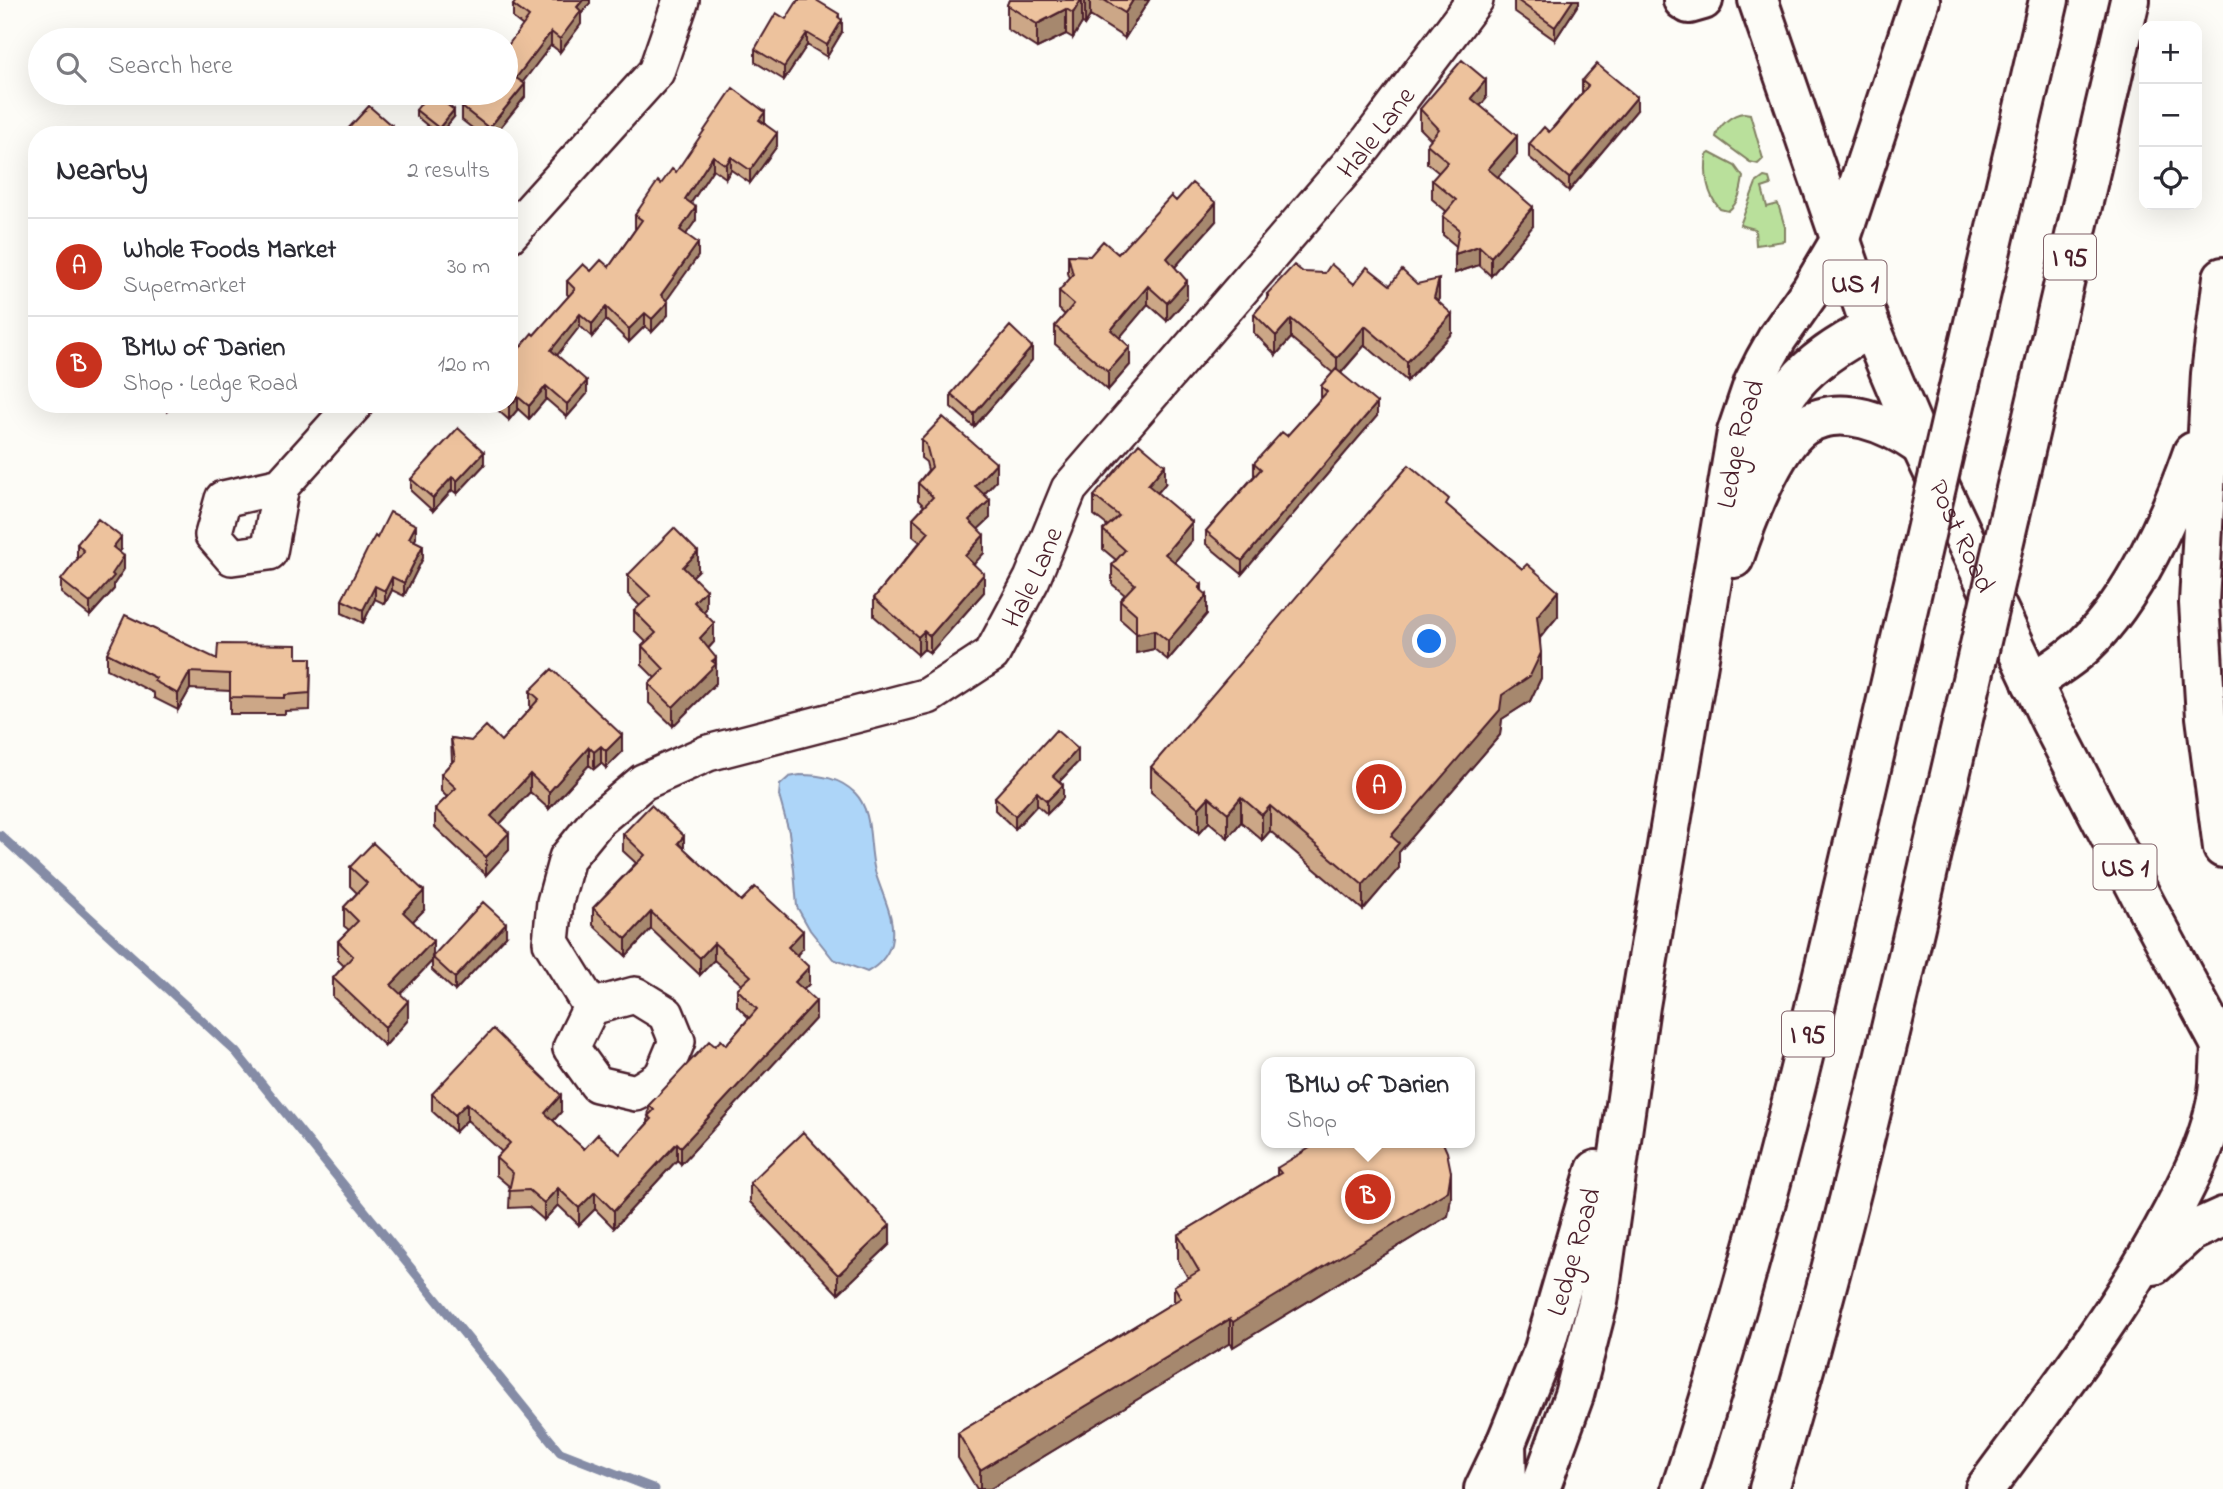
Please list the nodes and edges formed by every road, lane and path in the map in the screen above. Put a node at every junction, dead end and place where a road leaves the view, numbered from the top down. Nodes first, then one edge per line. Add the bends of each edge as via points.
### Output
1 (681, 0) edge
2 (1475, 0) edge
3 (1683, 0) edge
4 (1703, 0) edge
5 (1758, 0) edge
6 (1920, 0) edge
7 (2049, 0) edge
8 (2130, 0) edge
9 (518, 225) edge
10 (1840, 241) junction
11 (2223, 278) edge
12 (1871, 328) junction
13 (2211, 374) junction
14 (347, 413) edge
15 (1921, 446) junction
16 (281, 486) dead end
17 (1750, 509) junction
18 (1697, 670) junction
19 (2032, 682) junction
20 (2223, 848) edge
21 (1640, 1006) junction
22 (591, 1007) dead end
23 (2222, 1047) edge
24 (2223, 1217) edge
25 (2118, 1306) junction
26 (1506, 1443) junction
27 (1484, 1489) edge
28 (1507, 1489) edge
29 (1540, 1489) edge
30 (1681, 1489) edge
31 (1769, 1489) edge
32 (1985, 1489) edge

1 - 9 street via 656,72
2 - 22 street, Hale Lane via 1365,146 1069,489 1032,579 992,654 928,696 708,753 643,782 598,820 567,858 555,902 551,942
3 - 4 main road via 1689,4
5 - 10 main road, Post Road / US 1
6 - 10 main road, Ledge Road
7 - 30 main road, I 95, bridge via 1773,1183
8 - 31 main road, I 95, bridge via 1850,1201
10 - 12 main road, Post Road / US 1
10 - 18 main road, Ledge Road via 1778,337 1745,408 1730,463
11 - 13 main road
12 - 15 main road, Post Road / US 1
12 - 17 main road, Ledge Road via 1819,358 1790,388 1764,441
13 - 19 main road via 2180,489 2145,560 2105,624
13 - 20 main road via 2199,603 2207,730
14 - 16 street
15 - 17 main road, Ledge Road via 1892,428 1860,417 1817,419 1790,439
15 - 19 main road, Post Road / US 1
17 - 18 main road, Ledge Road
18 - 21 main road, Ledge Road
19 - 23 main road, Post Road / US 1
21 - 26 main road, Ledge Road via 1544,1349
21 - 29 main road, Ledge Road via 1598,1302 1574,1395
23 - 25 main road via 2215,1113 2206,1140 2172,1214
24 - 25 main road via 2190,1232 2171,1248
25 - 32 main road
26 - 27 main road, Ledge Road
26 - 28 main road

